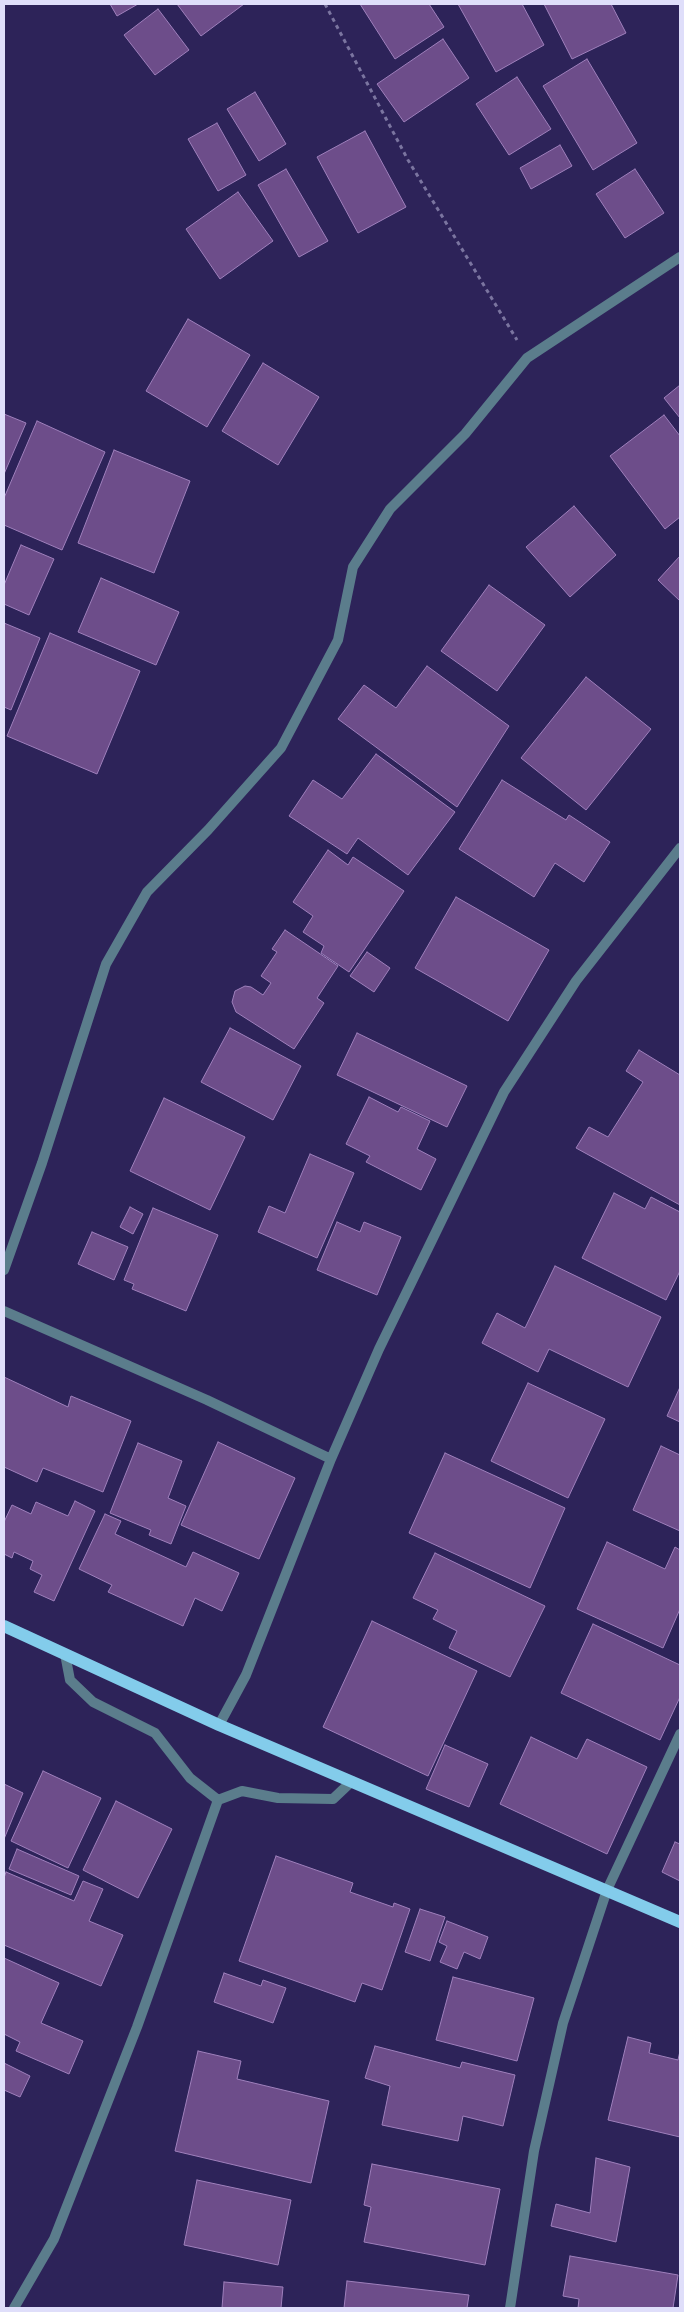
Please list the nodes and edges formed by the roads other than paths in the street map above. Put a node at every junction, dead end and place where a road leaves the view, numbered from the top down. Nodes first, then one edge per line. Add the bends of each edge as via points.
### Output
1 (680, 257) edge
2 (680, 848) edge
3 (4, 1270) edge
4 (4, 1311) edge
5 (331, 1459) junction
6 (4, 1626) edge
7 (65, 1654) junction
8 (219, 1725) junction
9 (680, 1734) edge
10 (352, 1781) junction
11 (218, 1800) junction
12 (607, 1890) junction
13 (680, 1922) edge
14 (14, 2308) edge
15 (510, 2308) edge

1 - 3 street via 527,358 465,434 390,509 353,568 338,640 281,748 147,892 106,964
2 - 5 street via 576,981 504,1092 379,1349
4 - 5 street via 207,1400
5 - 8 street via 246,1675
6 - 7 main road
7 - 8 main road
7 - 11 street via 70,1680 94,1702 155,1733 190,1778
8 - 10 main road
9 - 12 street
10 - 11 street via 334,1799 278,1798 242,1791
10 - 12 main road
11 - 14 street via 138,2027 54,2238
12 - 13 main road
12 - 15 street via 562,2023 534,2152

